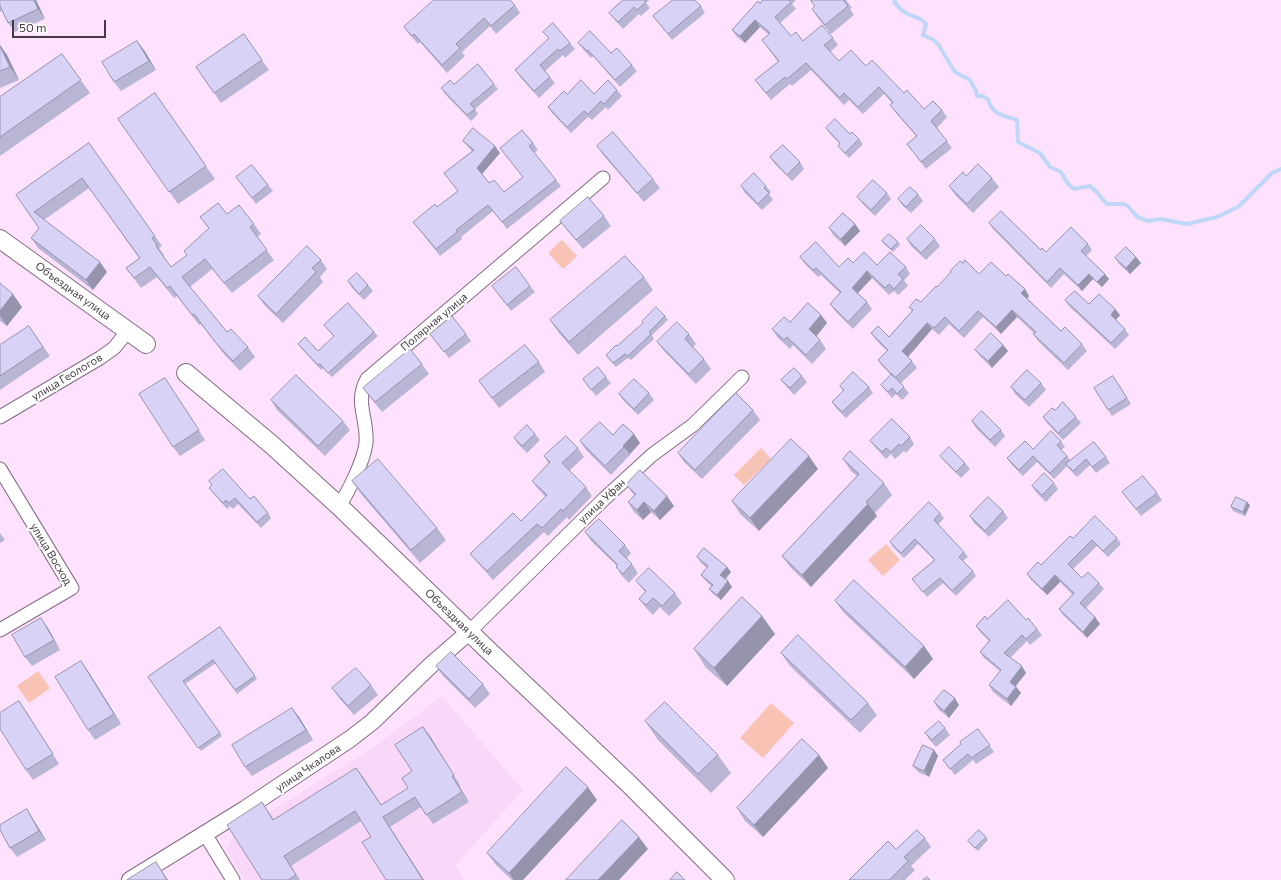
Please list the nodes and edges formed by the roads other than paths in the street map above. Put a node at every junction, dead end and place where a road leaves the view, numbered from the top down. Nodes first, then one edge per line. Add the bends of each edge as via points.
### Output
1 (603, 178) dead end
2 (0, 239) edge
3 (128, 331) junction
4 (146, 344) dead end
5 (186, 373) dead end
6 (742, 377) dead end
7 (0, 417) edge
8 (0, 469) edge
9 (339, 506) junction
10 (0, 630) edge
11 (469, 632) junction
12 (205, 834) junction
13 (130, 880) edge
14 (233, 880) edge
15 (725, 880) edge

1 - 9 street, Полярная улица via 367,379 360,398 366,443 350,487
2 - 3 main road, Объездная улица
3 - 4 main road, Объездная улица
3 - 7 street, улица Геологов via 114,348 100,358
5 - 9 main road, Объездная улица via 272,445
6 - 11 street, улица Уфан via 693,425 652,455 604,499
8 - 10 street, улица Восход via 72,588
9 - 11 main road, Объездная улица
11 - 12 street, улица Чкалова via 372,722 252,805
11 - 15 main road, Объездная улица via 599,755
12 - 13 street, улица Чкалова
12 - 14 street

